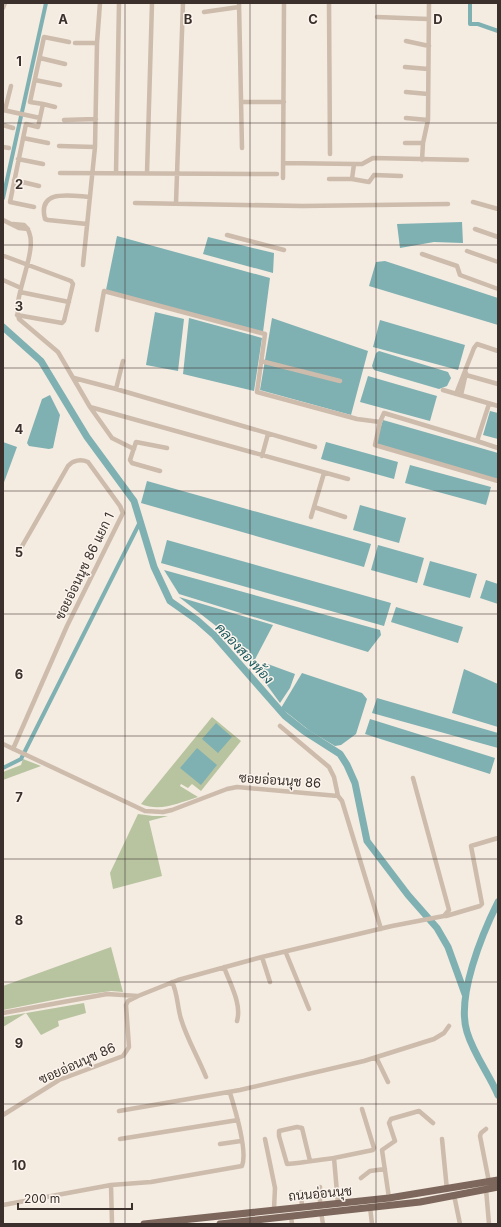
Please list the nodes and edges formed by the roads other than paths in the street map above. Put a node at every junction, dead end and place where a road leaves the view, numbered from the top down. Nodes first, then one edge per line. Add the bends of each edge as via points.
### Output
1 (5, 3) edge
2 (100, 3) edge
3 (119, 3) edge
4 (152, 3) edge
5 (183, 3) edge
6 (284, 3) edge
7 (329, 3) edge
8 (429, 3) edge
9 (239, 5) edge
10 (3, 8) edge
11 (204, 12) dead end
12 (377, 17) dead end
13 (428, 19) junction
14 (406, 41) dead end
15 (69, 42) dead end
16 (75, 43) dead end
17 (97, 43) junction
18 (428, 46) junction
19 (40, 58) junction
20 (65, 64) dead end
21 (405, 67) dead end
22 (428, 69) junction
23 (35, 80) junction
24 (60, 85) dead end
25 (11, 86) dead end
26 (406, 92) dead end
27 (3, 93) edge
28 (9, 94) junction
29 (428, 94) junction
30 (241, 102) junction
31 (284, 102) junction
32 (43, 104) junction
33 (55, 107) dead end
34 (4, 110) edge
35 (40, 118) junction
36 (406, 118) dead end
37 (96, 119) junction
38 (64, 120) dead end
39 (428, 120) junction
40 (3, 125) edge
41 (13, 128) dead end
42 (23, 138) junction
43 (48, 143) dead end
44 (405, 143) dead end
45 (423, 143) junction
46 (59, 146) dead end
47 (3, 147) edge
48 (95, 147) junction
49 (9, 148) dead end
50 (242, 148) dead end
51 (330, 154) dead end
52 (18, 159) junction
53 (422, 160) junction
54 (467, 160) dead end
55 (284, 163) junction
56 (43, 164) dead end
57 (354, 164) junction
58 (60, 173) dead end
59 (93, 173) junction
60 (116, 173) junction
61 (147, 173) junction
62 (178, 173) junction
63 (277, 174) dead end
64 (401, 176) dead end
65 (284, 178) dead end
66 (329, 179) dead end
67 (352, 179) junction
68 (14, 180) junction
69 (39, 186) dead end
70 (90, 197) junction
71 (473, 202) dead end
72 (135, 203) dead end
73 (176, 203) junction
74 (448, 204) dead end
75 (34, 207) dead end
76 (498, 209) edge
77 (3, 220) edge
78 (87, 224) junction
79 (475, 229) dead end
80 (227, 235) dead end
81 (498, 237) edge
82 (284, 250) dead end
83 (467, 251) dead end
84 (422, 254) dead end
85 (4, 256) dead end
86 (498, 262) edge
87 (27, 265) junction
88 (83, 265) dead end
89 (3, 280) edge
90 (498, 289) edge
91 (21, 290) junction
92 (69, 302) junction
93 (17, 315) junction
94 (97, 330) dead end
95 (498, 351) edge
96 (123, 361) dead end
97 (261, 361) junction
98 (466, 373) junction
99 (74, 378) junction
100 (340, 381) dead end
101 (498, 384) edge
102 (116, 389) junction
103 (443, 390) dead end
104 (458, 394) junction
105 (489, 404) junction
106 (498, 406) edge
107 (90, 407) junction
108 (380, 422) junction
109 (268, 434) junction
110 (477, 441) junction
111 (315, 447) dead end
112 (167, 448) dead end
113 (498, 448) edge
114 (134, 449) junction
115 (262, 456) junction
116 (160, 471) dead end
117 (324, 473) junction
118 (348, 479) dead end
119 (498, 481) edge
120 (314, 507) junction
121 (311, 517) dead end
122 (345, 517) dead end
123 (21, 548) dead end
124 (280, 726) dead end
125 (3, 744) edge
126 (13, 749) junction
127 (413, 778) dead end
128 (338, 796) junction
129 (498, 838) edge
130 (444, 916) junction
131 (382, 929) junction
132 (286, 953) junction
133 (262, 957) junction
134 (224, 967) junction
135 (172, 982) junction
136 (270, 982) dead end
137 (121, 995) junction
138 (138, 996) junction
139 (126, 1005) junction
140 (309, 1009) dead end
141 (3, 1013) edge
142 (237, 1021) dead end
143 (449, 1026) dead end
144 (376, 1057) junction
145 (206, 1077) dead end
146 (388, 1082) dead end
147 (230, 1093) junction
148 (362, 1109) dead end
149 (119, 1111) dead end
150 (3, 1115) edge
151 (238, 1120) junction
152 (433, 1123) dead end
153 (486, 1129) dead end
154 (120, 1139) dead end
155 (265, 1139) dead end
156 (442, 1139) dead end
157 (242, 1141) junction
158 (220, 1144) dead end
159 (334, 1158) junction
160 (310, 1161) junction
161 (385, 1169) junction
162 (361, 1178) dead end
163 (498, 1180) edge
164 (489, 1182) junction
165 (111, 1185) junction
166 (320, 1187) dead end
167 (498, 1187) edge
168 (486, 1189) junction
169 (447, 1190) junction
170 (301, 1192) dead end
171 (454, 1195) junction
172 (389, 1198) junction
173 (338, 1204) junction
174 (3, 1205) edge
175 (370, 1207) junction
176 (302, 1208) junction
177 (274, 1209) junction
178 (321, 1209) junction
179 (290, 1212) junction
180 (205, 1221) edge
181 (112, 1224) edge
182 (144, 1224) edge
183 (220, 1224) edge
184 (292, 1224) edge
185 (323, 1224) edge
186 (372, 1224) edge
187 (460, 1224) edge
188 (489, 1224) edge

1 - 10 street
2 - 17 street
3 - 60 street
4 - 61 street
5 - 62 street
6 - 31 street
7 - 51 street
8 - 13 street
9 - 11 street
9 - 30 street
12 - 13 street
13 - 18 street
14 - 18 street
15 - 19 street via 44,37
16 - 17 street
17 - 37 street
18 - 22 street
19 - 20 street
19 - 23 street
21 - 22 street
22 - 29 street
23 - 24 street
23 - 32 street via 30,102
25 - 28 street
26 - 29 street
27 - 28 street
28 - 34 street
29 - 39 street
30 - 31 street
30 - 50 street
31 - 55 street
32 - 33 street
32 - 35 street
34 - 35 street
35 - 42 street via 38,127 26,124
36 - 39 street
37 - 38 street
37 - 48 street
39 - 45 street
40 - 41 street
42 - 43 street
42 - 52 street
44 - 45 street
45 - 53 street
46 - 48 street
47 - 49 street
48 - 59 street
52 - 56 street
52 - 68 street
53 - 54 street
53 - 57 street via 374,158 366,163
55 - 57 street
55 - 65 street
57 - 67 street
58 - 59 street
59 - 60 street
59 - 70 street
60 - 61 street
61 - 62 street
62 - 63 street
62 - 73 street
64 - 67 street via 376,175 369,182
66 - 67 street
68 - 69 street
68 - 75 street via 10,202
70 - 78 street
70 - 78 street via 50,197 46,201 44,215 48,220
71 - 76 street
72 - 73 street
73 - 74 street via 303,206
77 - 87 street via 28,229 30,239
78 - 88 street
79 - 81 street
80 - 82 street
83 - 86 street
84 - 90 street via 457,266 460,275
85 - 87 street
87 - 91 street
87 - 92 street via 71,281
89 - 91 street
91 - 92 street
91 - 93 street
92 - 93 street via 62,323
93 - 99 street via 58,352
94 - 97 street via 104,291 265,334
95 - 98 street via 477,344
96 - 102 street
97 - 100 street
97 - 108 street via 257,392 357,419
98 - 101 street
98 - 104 street
99 - 102 street
99 - 107 street
102 - 109 street
103 - 104 street
104 - 105 street
105 - 106 street
105 - 110 street
107 - 114 street via 112,438
107 - 115 street
108 - 110 street via 384,413
108 - 119 street via 375,445
109 - 111 street
109 - 115 street
110 - 113 street
112 - 114 street via 138,441
114 - 116 street via 130,460 132,463
115 - 117 street
117 - 118 street
117 - 120 street
120 - 121 street
120 - 122 street
123 - 126 street, ซอยอ่อนนุช 86 แยก 1 via 68,466 77,460 88,462 123,512 67,626
124 - 128 street via 329,767
125 - 126 street, ซอยอ่อนนุช 86
126 - 128 street, ซอยอ่อนนุช 86 via 152,812 172,810 227,788 236,787
127 - 130 street via 449,910
128 - 131 street, ซอยอ่อนนุช 86 via 342,801
129 - 130 street via 471,846 482,904
130 - 131 street
131 - 132 street
132 - 133 street
132 - 140 street
133 - 134 street
133 - 136 street
134 - 135 street
134 - 142 street via 237,1003
135 - 138 street
135 - 145 street via 180,1018
137 - 138 street
137 - 139 street
137 - 141 street via 107,994
138 - 139 street
139 - 150 street, ซอยอ่อนนุช 86 via 129,1047 123,1056 59,1080
143 - 144 street via 444,1033 434,1039
144 - 146 street
144 - 147 street
147 - 149 street
147 - 151 street
148 - 159 street via 373,1150
151 - 154 street
151 - 157 street
152 - 161 street via 419,1111 391,1119 389,1126 395,1141 382,1150
153 - 164 street via 480,1136
155 - 177 street via 275,1188
156 - 169 street
157 - 158 street
157 - 165 street via 242,1166 151,1182
159 - 160 street
159 - 173 street
160 - 160 street via 302,1128 279,1131 285,1163
161 - 162 street via 370,1171
161 - 172 street
163 - 164 main road, ถนนอ่อนนุช
164 - 169 main road, ถนนอ่อนนุช
165 - 174 street
165 - 181 street
166 - 178 street
167 - 168 main road, ถนนอ่อนนุช
168 - 171 main road, ถนนอ่อนนุช
168 - 188 street
169 - 172 main road, ถนนอ่อนนุช
170 - 176 street
171 - 175 main road, ถนนอ่อนนุช via 420,1202
171 - 187 street
172 - 173 main road, ถนนอ่อนนุช
173 - 178 main road, ถนนอ่อนนุช
175 - 178 main road, ถนนอ่อนนุช
175 - 186 street
176 - 178 main road, ถนนอ่อนนุช
176 - 179 main road, ถนนอ่อนนุช
177 - 179 main road, ถนนอ่อนนุช
177 - 180 main road, ถนนอ่อนนุช
178 - 179 main road, ถนนอ่อนนุช
178 - 185 street
179 - 183 main road, ถนนอ่อนนุช
179 - 184 street
180 - 182 main road, ถนนอ่อนนุช

